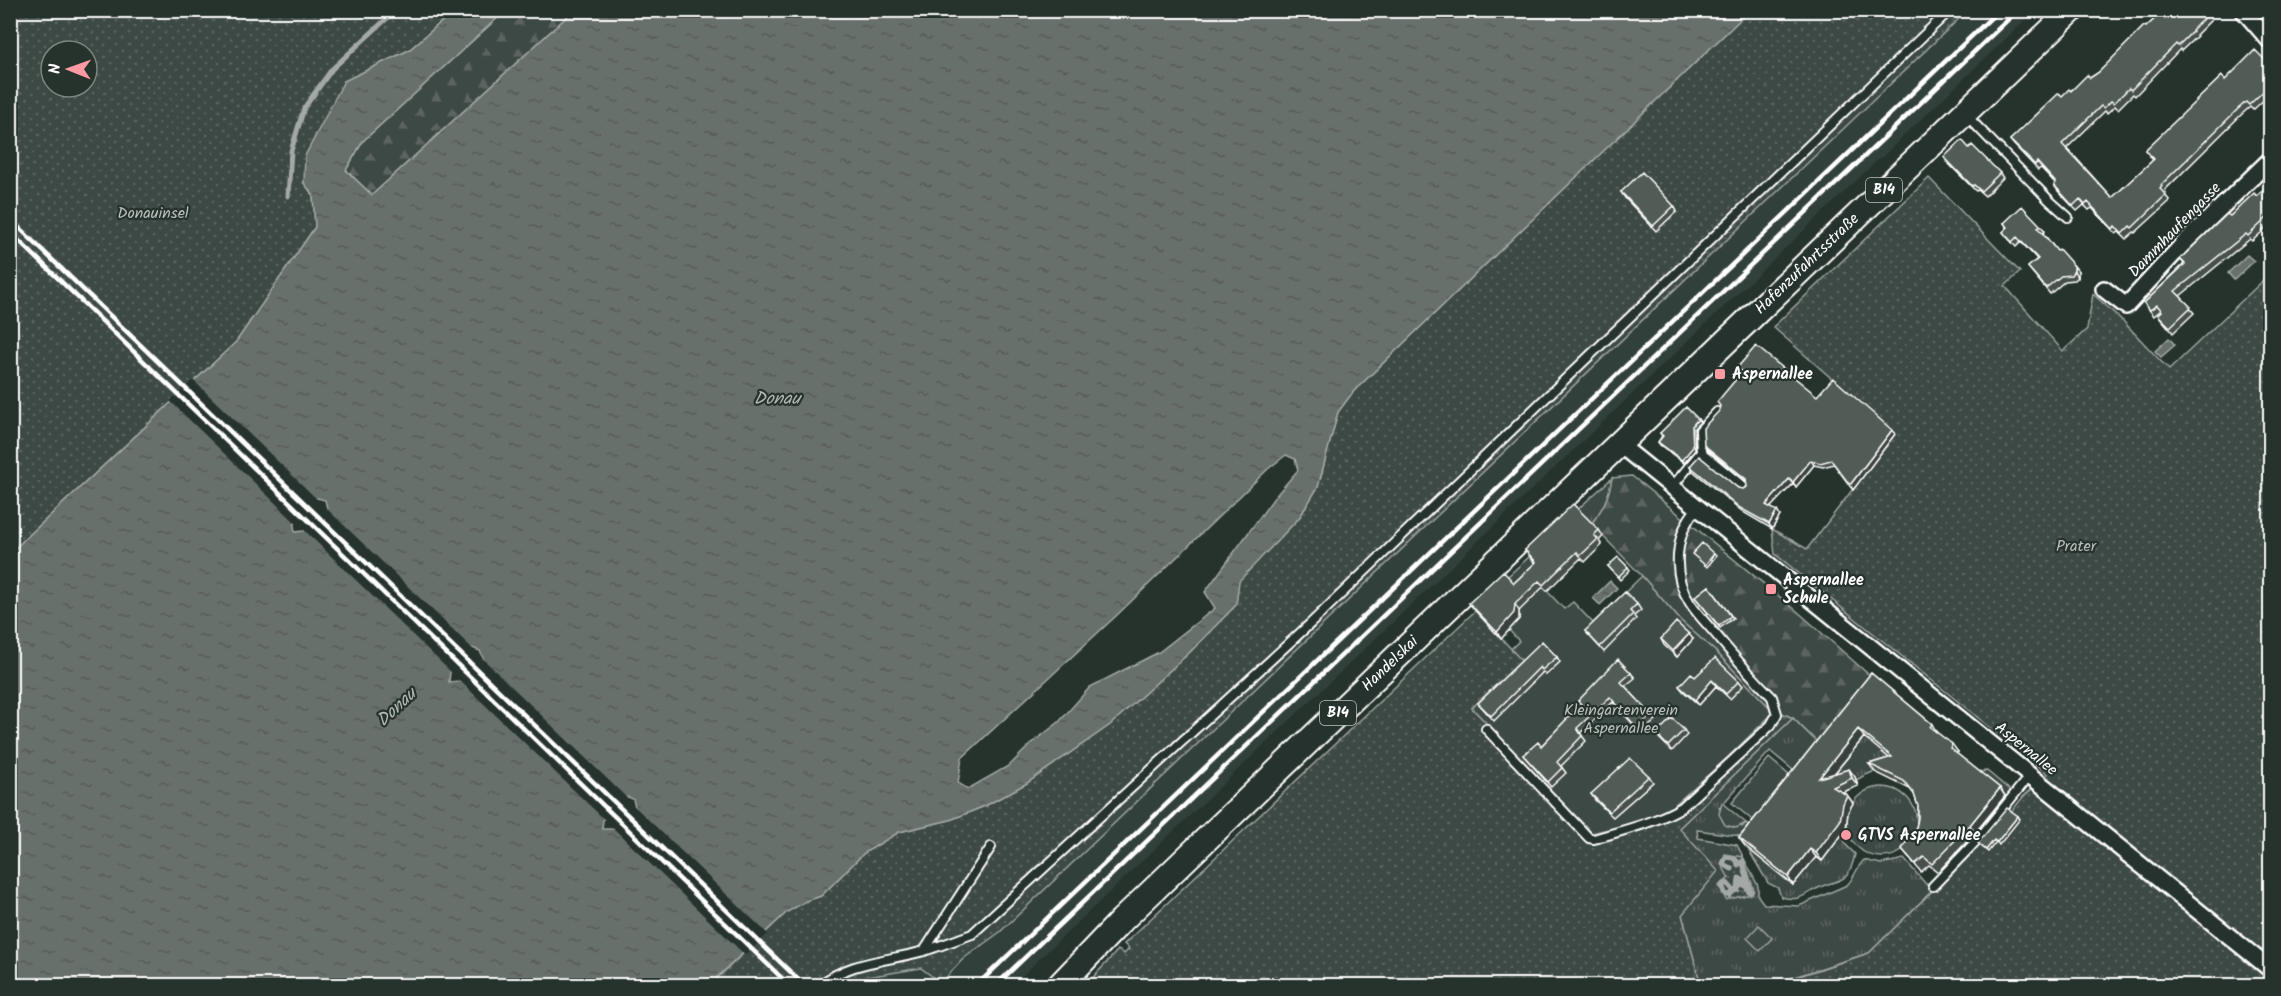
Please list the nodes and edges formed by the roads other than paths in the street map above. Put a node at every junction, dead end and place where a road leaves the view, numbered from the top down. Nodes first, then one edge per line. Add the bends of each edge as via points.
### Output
1 (1950, 10) edge
2 (2072, 10) edge
3 (2243, 10) edge
4 (2271, 41) edge
5 (1965, 114) junction
6 (2271, 160) edge
7 (2068, 217) dead end
8 (2104, 289) dead end
9 (1717, 412) edge
10 (1619, 444) junction
11 (1701, 452) junction
12 (1672, 487) junction
13 (1744, 488) edge
14 (1697, 508) junction
15 (1486, 729) dead end
16 (2030, 775) junction
17 (991, 847) dead end
18 (1933, 886) dead end
19 (924, 951) junction
20 (2271, 969) edge
21 (819, 986) edge
22 (1059, 986) edge

1 - 19 lane via 1311,622 1017,894 972,934
2 - 5 main road, Hafenzufahrtsstraße / B14
3 - 4 street
5 - 7 lane
5 - 10 main road, Hafenzufahrtsstraße / B14
6 - 8 street, Dammhaufengasse via 2183,244 2126,306
9 - 11 lane via 1700,430
10 - 12 street, Aspernallee
10 - 22 main road, Handelskai / B14 via 1122,920
11 - 12 lane
11 - 13 lane
12 - 14 street, Aspernallee
14 - 15 lane via 1689,518 1679,548 1679,577 1684,593 1772,697 1777,708 1774,721 1682,807 1647,824 1594,839 1588,838
14 - 16 street, Aspernallee
16 - 18 lane via 1980,837
16 - 20 street, Aspernallee
17 - 19 lane
19 - 21 lane via 849,968

